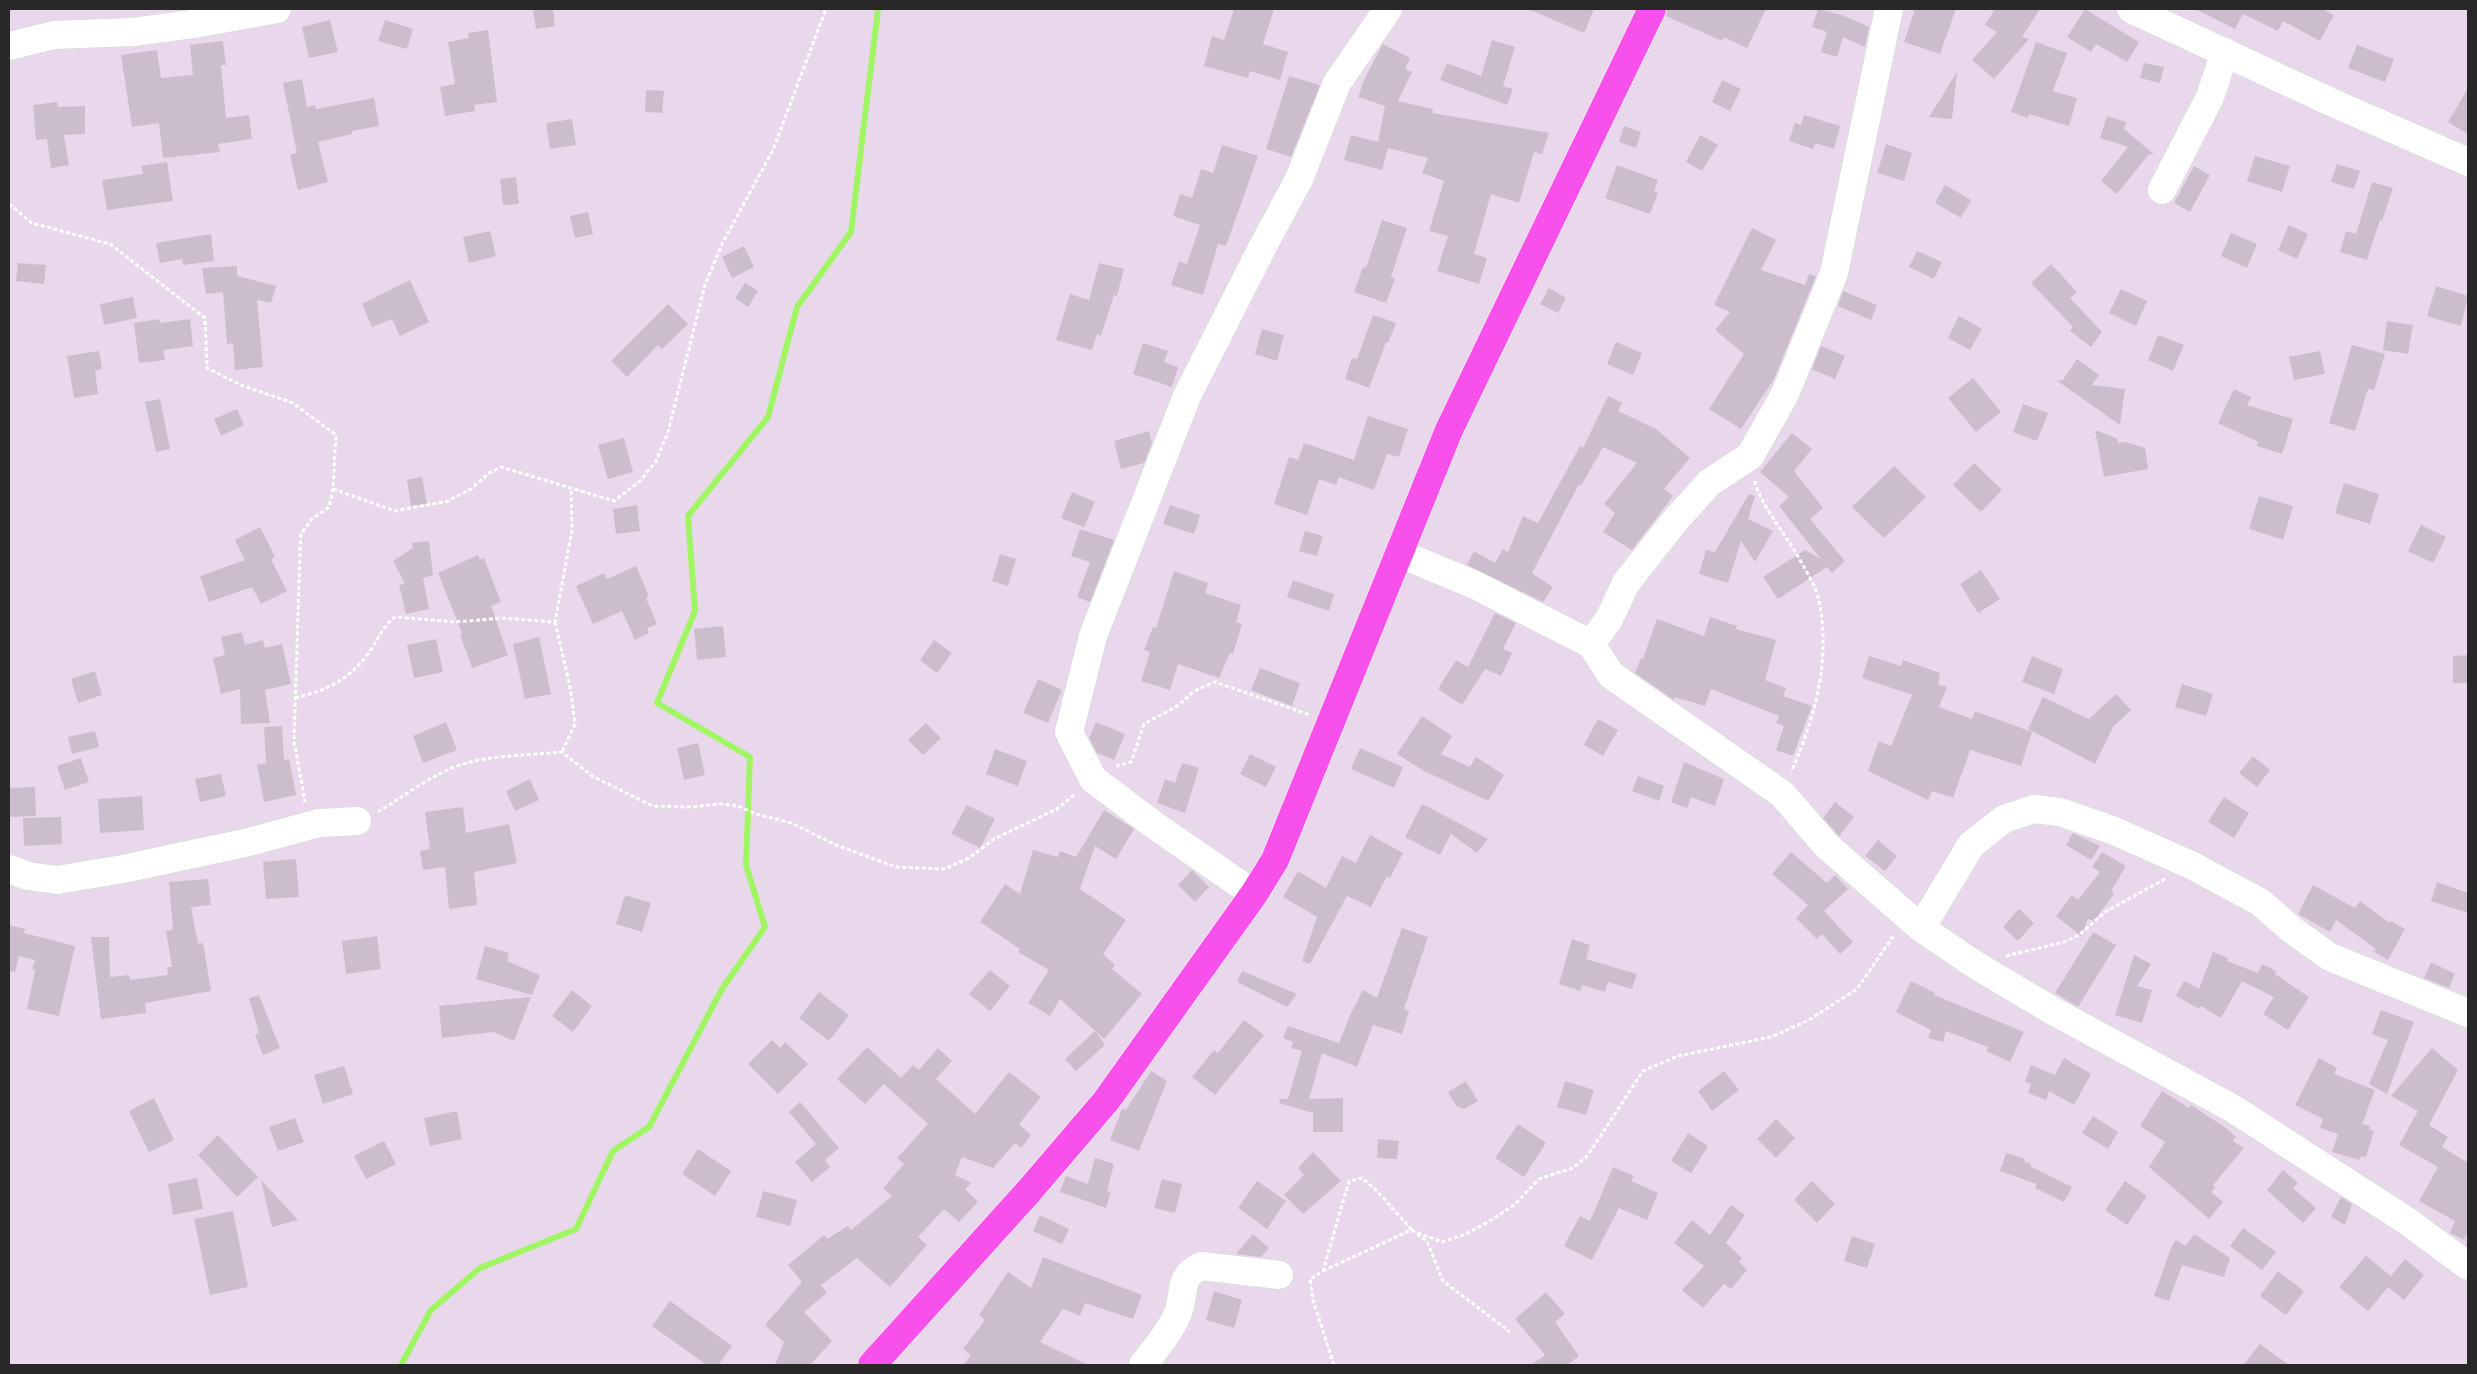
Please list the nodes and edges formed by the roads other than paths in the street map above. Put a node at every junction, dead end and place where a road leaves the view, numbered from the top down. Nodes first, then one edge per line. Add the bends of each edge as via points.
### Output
1 (277, 9) edge
2 (1388, 9) edge
3 (1652, 9) edge
4 (1889, 9) edge
5 (2131, 9) edge
6 (9, 46) edge
7 (2225, 52) junction
8 (2468, 162) edge
9 (2162, 190) dead end
10 (1401, 554) junction
11 (1591, 644) junction
12 (357, 821) road end
13 (9, 868) edge
14 (1254, 894) junction
15 (1914, 923) junction
16 (2468, 1014) edge
17 (2468, 1266) edge
18 (1279, 1275) dead end
19 (872, 1365) edge
20 (1143, 1365) edge

1 - 6 street via 133,32 54,35
2 - 14 street via 1336,82 1299,179 1187,396 1093,636 1068,732 1093,779
3 - 10 main road via 1449,430
4 - 11 street via 1834,273 1785,394 1750,456 1709,483 1673,523 1626,583 1609,619
5 - 7 street
7 - 8 street
7 - 9 street via 2210,97
10 - 11 street via 1475,585
10 - 14 main road via 1275,860
11 - 15 street via 1611,675 1782,794 1827,846
12 - 13 street via 307,825 249,842 67,879 28,876
14 - 19 main road via 1106,1101
15 - 16 street via 1970,845 2004,819 2034,810 2060,812 2112,830 2191,865 2260,902 2330,956
15 - 17 street via 1974,964 2053,1011 2232,1108 2407,1221
18 - 20 street via 1201,1266 1192,1271 1185,1279 1178,1313

